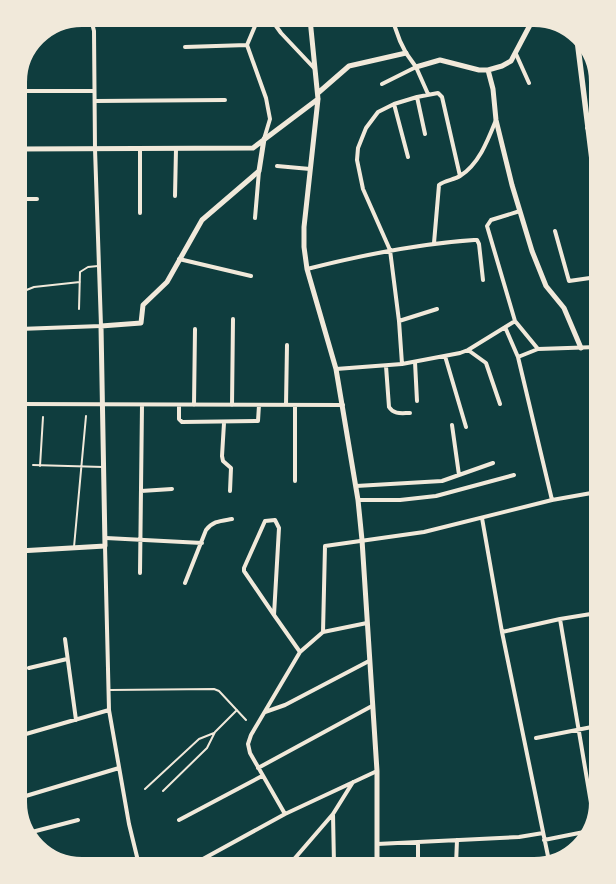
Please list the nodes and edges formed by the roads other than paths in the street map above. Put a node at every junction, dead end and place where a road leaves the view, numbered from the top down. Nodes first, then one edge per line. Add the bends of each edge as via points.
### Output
1 (93, 26) edge
2 (255, 26) edge
3 (276, 26) edge
4 (311, 26) edge
5 (395, 26) edge
6 (530, 26) edge
7 (248, 45) junction
8 (185, 47) dead end
9 (578, 48) edge
10 (406, 53) junction
11 (516, 54) junction
12 (416, 67) junction
13 (315, 69) junction
14 (488, 70) junction
15 (529, 83) dead end
16 (382, 84) dead end
17 (26, 91) edge
18 (94, 91) junction
19 (428, 94) junction
20 (318, 96) junction
21 (417, 96) junction
22 (95, 100) junction
23 (225, 100) dead end
24 (394, 104) junction
25 (496, 120) junction
26 (587, 128) junction
27 (590, 128) edge
28 (425, 134) dead end
29 (264, 139) junction
30 (176, 148) junction
31 (26, 149) edge
32 (95, 149) junction
33 (140, 149) junction
34 (590, 150) edge
35 (408, 158) dead end
36 (277, 166) dead end
37 (310, 169) junction
38 (259, 171) junction
39 (460, 176) junction
40 (175, 196) dead end
41 (37, 198) dead end
42 (26, 199) edge
43 (520, 211) junction
44 (140, 213) dead end
45 (255, 218) dead end
46 (555, 231) dead end
47 (434, 243) junction
48 (390, 250) junction
49 (179, 259) junction
50 (100, 266) junction
51 (307, 269) junction
52 (251, 276) dead end
53 (590, 278) edge
54 (483, 280) dead end
55 (80, 282) junction
56 (26, 290) edge
57 (79, 309) dead end
58 (437, 309) dead end
59 (234, 319) dead end
60 (515, 320) junction
61 (399, 321) junction
62 (101, 326) junction
63 (504, 327) junction
64 (195, 329) dead end
65 (26, 330) edge
66 (287, 345) dead end
67 (590, 347) edge
68 (581, 348) junction
69 (538, 349) junction
70 (468, 350) junction
71 (445, 356) junction
72 (518, 357) junction
73 (415, 362) junction
74 (402, 364) junction
75 (386, 366) junction
76 (336, 369) junction
77 (417, 401) dead end
78 (26, 404) edge
79 (500, 404) dead end
80 (104, 405) junction
81 (142, 405) junction
82 (179, 405) junction
83 (194, 405) junction
84 (232, 405) junction
85 (260, 405) junction
86 (286, 405) junction
87 (295, 405) junction
88 (343, 405) junction
89 (410, 413) dead end
90 (86, 416) dead end
91 (43, 417) dead end
92 (224, 423) junction
93 (452, 425) dead end
94 (466, 427) dead end
95 (493, 463) dead end
96 (33, 465) dead end
97 (40, 466) junction
98 (104, 467) junction
99 (81, 468) junction
100 (459, 475) junction
101 (514, 475) dead end
102 (295, 481) dead end
103 (356, 486) junction
104 (172, 489) dead end
105 (141, 491) junction
106 (230, 491) dead end
107 (590, 493) edge
108 (358, 500) junction
109 (552, 500) junction
110 (482, 518) junction
111 (232, 519) dead end
112 (106, 538) junction
113 (141, 540) junction
114 (362, 540) junction
115 (202, 543) junction
116 (105, 546) junction
117 (74, 548) junction
118 (26, 551) edge
119 (140, 573) dead end
120 (185, 583) dead end
121 (590, 614) edge
122 (274, 615) junction
123 (560, 618) junction
124 (367, 623) junction
125 (323, 632) junction
126 (502, 632) junction
127 (65, 639) dead end
128 (300, 652) junction
129 (67, 659) junction
130 (369, 661) junction
131 (29, 668) dead end
132 (108, 690) junction
133 (372, 706) junction
134 (109, 710) junction
135 (237, 710) junction
136 (265, 712) junction
137 (76, 720) junction
138 (246, 720) dead end
139 (590, 727) edge
140 (578, 728) junction
141 (215, 732) junction
142 (26, 734) edge
143 (536, 738) dead end
144 (119, 768) junction
145 (258, 768) junction
146 (377, 771) junction
147 (262, 776) junction
148 (353, 782) junction
149 (145, 789) dead end
150 (163, 791) dead end
151 (26, 796) edge
152 (590, 798) edge
153 (285, 814) junction
154 (333, 814) junction
155 (78, 820) dead end
156 (179, 820) dead end
157 (35, 831) edge
158 (580, 833) edge
159 (543, 834) junction
160 (457, 840) junction
161 (544, 840) junction
162 (418, 843) junction
163 (377, 844) junction
164 (548, 856) edge
165 (137, 858) edge
166 (205, 858) edge
167 (296, 858) edge
168 (334, 858) edge
169 (377, 858) edge
170 (418, 858) edge
171 (456, 858) edge

1 - 18 street
2 - 7 street
3 - 13 street
4 - 13 street
5 - 10 street
6 - 11 street
7 - 8 street
7 - 29 street via 266,98 270,119
9 - 26 main road
10 - 12 street
10 - 20 street via 349,66
11 - 14 street via 508,63
11 - 15 street
12 - 14 street via 440,60 473,69
12 - 16 street
12 - 19 street
13 - 20 street
14 - 25 street
17 - 18 street
18 - 22 street
19 - 21 street
19 - 39 street via 438,94 442,97
20 - 29 street
20 - 37 street
21 - 24 street
21 - 28 street
22 - 23 street
22 - 32 street
24 - 35 street
24 - 48 street via 373,118 361,139 357,160 363,189
25 - 39 street via 484,149
25 - 43 street
26 - 27 street
26 - 34 main road
29 - 30 street via 253,148
29 - 38 street
30 - 33 street
30 - 40 street
31 - 32 street
32 - 33 street
32 - 50 street
33 - 44 street
36 - 37 street
37 - 51 street via 304,226
38 - 45 street
38 - 49 street via 202,220
39 - 47 street via 440,185
41 - 42 street
43 - 60 street via 491,220 486,226
43 - 68 street via 546,286 564,308
46 - 53 street via 570,281
47 - 48 street
47 - 54 street via 477,240
48 - 51 street
48 - 61 street
49 - 52 street
49 - 62 street via 167,282 143,306 141,323
50 - 55 lane via 83,268 80,272
50 - 62 street
51 - 76 street
55 - 56 lane via 34,287
55 - 57 lane
58 - 61 street
59 - 84 street
60 - 63 street
60 - 69 street
61 - 74 street
62 - 65 street
62 - 80 street
63 - 70 street
63 - 72 street
64 - 83 street
66 - 86 street
67 - 68 street
68 - 69 street
69 - 72 street
70 - 71 street
70 - 79 street via 486,363
71 - 73 street
71 - 94 street
72 - 109 street
73 - 74 street
73 - 77 street
74 - 75 street
75 - 76 street
75 - 89 street via 389,407 396,413
76 - 88 street
78 - 80 street
80 - 81 street
80 - 98 street
81 - 82 street
81 - 105 street
82 - 83 street
82 - 92 street via 179,419 182,422
83 - 84 street
84 - 85 street
85 - 86 street
85 - 92 street via 258,421
86 - 87 street
87 - 88 street
87 - 102 street
88 - 103 street
90 - 99 lane
91 - 97 lane
92 - 106 street via 222,456 223,461 231,468
93 - 100 street
95 - 100 street
96 - 97 lane
97 - 99 lane
98 - 99 lane
98 - 112 street
99 - 117 lane
100 - 103 street via 434,482
101 - 108 street via 436,496 400,500
103 - 108 street
104 - 105 street
105 - 113 street
107 - 109 street
108 - 114 street
109 - 110 street
110 - 114 street via 424,532
110 - 126 street
111 - 115 street via 211,524
112 - 113 street
112 - 116 street
113 - 115 street
113 - 119 street
114 - 124 street
114 - 125 street via 325,546
115 - 120 street
116 - 117 street
116 - 132 street
117 - 118 street
121 - 123 street
122 - 122 street via 280,528 275,520 270,520 265,521 244,571
122 - 128 street
123 - 126 street
123 - 140 street
124 - 125 street
124 - 130 street
125 - 128 street
126 - 159 street
127 - 129 street
128 - 136 street
129 - 131 street
129 - 137 street
130 - 133 street
130 - 136 street via 285,705
132 - 134 street
132 - 135 lane via 214,689
133 - 145 street
133 - 146 street
134 - 137 street
134 - 144 street
135 - 138 lane
135 - 141 lane
136 - 145 street via 248,744
137 - 142 street
139 - 140 street
140 - 143 street
140 - 152 street
141 - 149 lane via 199,739
141 - 150 lane via 207,748
144 - 151 street
144 - 165 street
145 - 147 street
146 - 148 street
146 - 163 street
147 - 153 street
147 - 156 street
148 - 153 street
148 - 154 street
153 - 166 street
154 - 167 street
154 - 168 street
155 - 157 street
158 - 161 street
159 - 160 street
159 - 161 street
160 - 162 street
160 - 171 street
161 - 164 street
162 - 163 street
162 - 170 street
163 - 169 street

